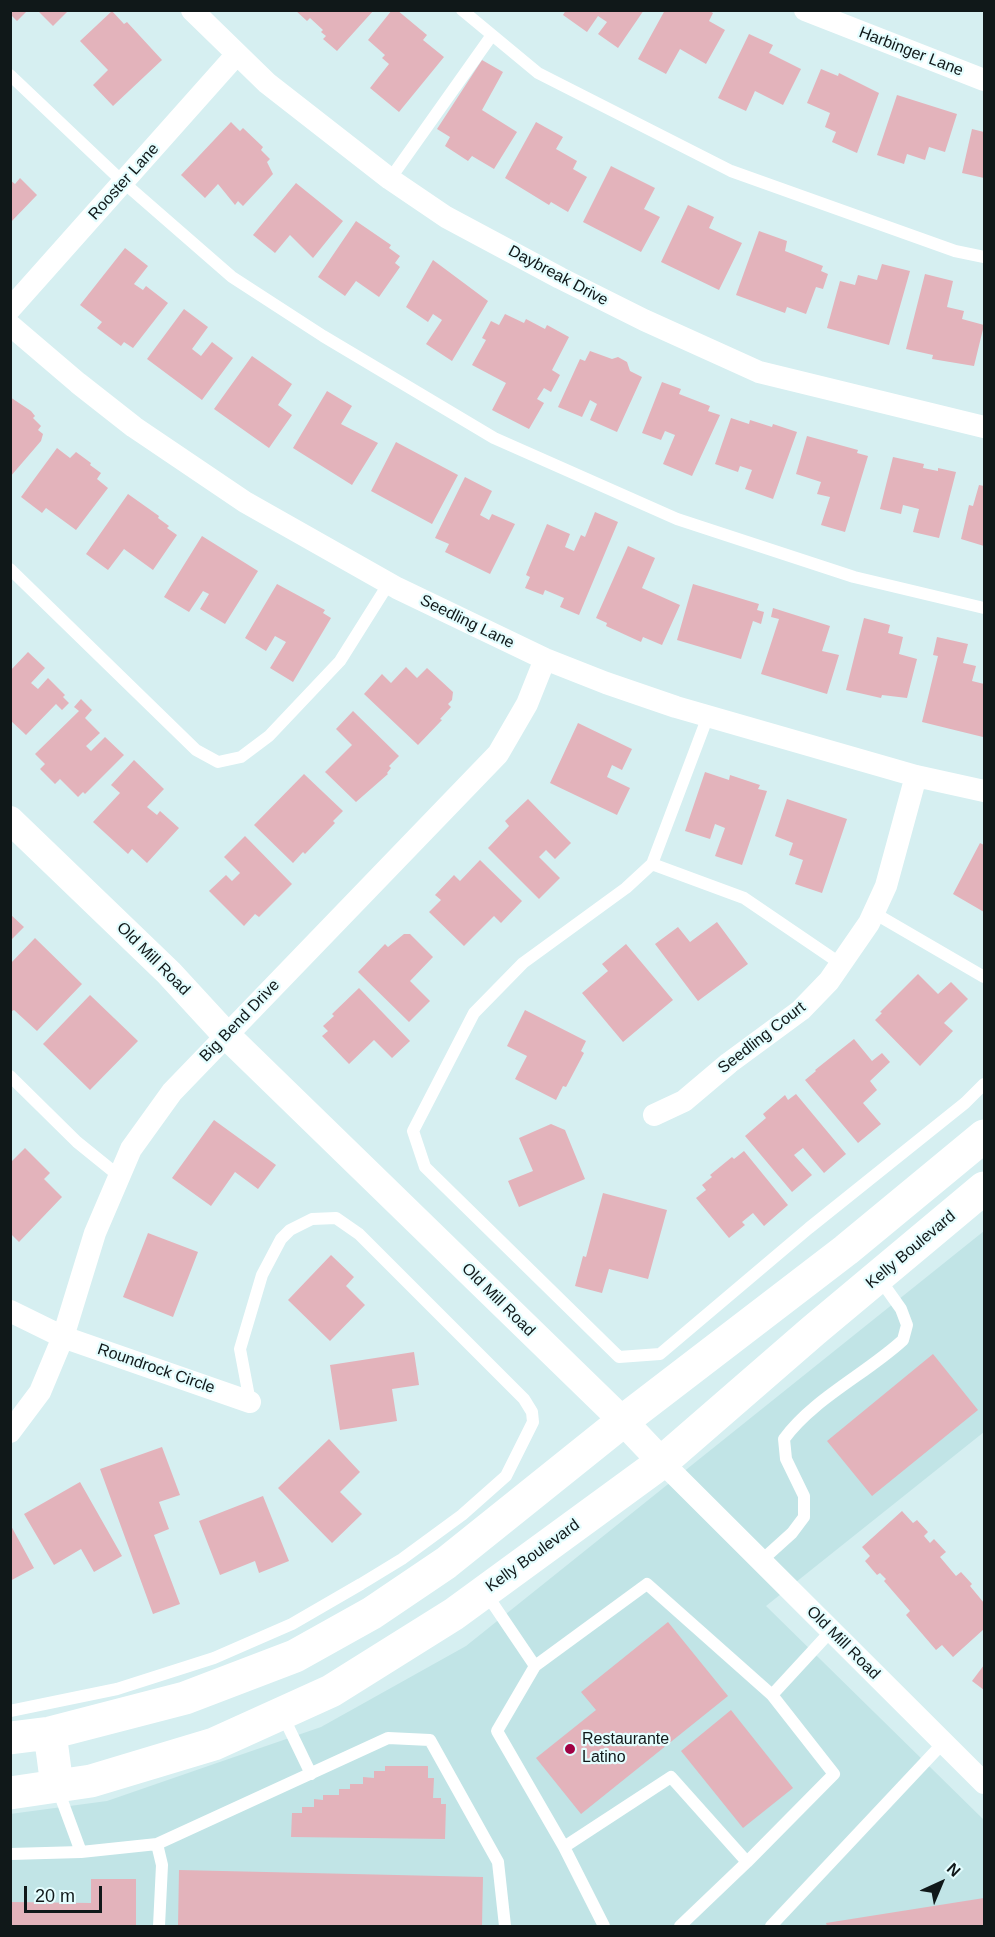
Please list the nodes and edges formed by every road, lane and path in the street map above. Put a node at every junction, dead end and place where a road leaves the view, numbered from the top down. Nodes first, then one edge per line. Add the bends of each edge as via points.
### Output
1 (192, 10) edge
2 (462, 10) edge
3 (805, 10) edge
4 (492, 35) junction
5 (237, 54) junction
6 (10, 75) edge
7 (984, 80) edge
8 (390, 179) junction
9 (123, 182) junction
10 (984, 257) edge
11 (10, 309) edge
12 (10, 325) edge
13 (984, 427) edge
14 (10, 569) edge
15 (389, 584) junction
16 (984, 608) edge
17 (544, 659) junction
18 (708, 716) junction
19 (916, 776) junction
20 (984, 791) edge
21 (10, 820) edge
22 (652, 864) junction
23 (873, 913) junction
24 (841, 964) junction
25 (984, 977) edge
26 (227, 1036) junction
27 (10, 1076) edge
28 (984, 1084) edge
29 (654, 1115) dead end
30 (984, 1136) edge
31 (119, 1176) junction
32 (984, 1188) edge
33 (878, 1277) junction
34 (10, 1311) edge
35 (63, 1337) junction
36 (250, 1402) joint
37 (623, 1420) junction
38 (10, 1432) edge
39 (662, 1462) junction
40 (761, 1561) junction
41 (484, 1591) junction
42 (831, 1631) junction
43 (535, 1666) junction
44 (772, 1695) junction
45 (10, 1711) edge
46 (282, 1714) junction
47 (50, 1733) junction
48 (10, 1738) edge
49 (944, 1742) junction
50 (311, 1774) junction
51 (984, 1782) edge
52 (57, 1786) junction
53 (10, 1793) edge
54 (157, 1845) junction
55 (564, 1847) junction
56 (81, 1852) junction
57 (10, 1854) edge
58 (747, 1862) junction
59 (159, 1926) edge
60 (505, 1926) edge
61 (604, 1926) edge
62 (680, 1926) edge
63 (771, 1926) edge

1 - 5 street, Daybreak Drive
2 - 4 lane
3 - 7 street, Harbinger Lane
4 - 8 lane
4 - 10 lane via 538,73 731,171 955,251
5 - 8 street, Daybreak Drive via 267,83
5 - 9 street, Rooster Lane
6 - 9 lane
8 - 13 street, Daybreak Drive via 446,217 560,278 759,372
9 - 11 street, Rooster Lane
9 - 16 lane via 232,277 494,438 677,519 854,577
12 - 15 street, Seedling Lane via 134,427 236,496
14 - 15 lane via 196,750 218,762 241,757 269,736 340,661
15 - 17 street, Seedling Lane
17 - 18 street, Seedling Lane
17 - 26 street, Big Bend Drive via 527,704 498,754
18 - 19 street, Seedling Lane
18 - 22 lane
19 - 20 street, Seedling Lane
19 - 23 street, Seedling Court via 886,886
21 - 26 street, Old Mill Road via 169,973
22 - 24 lane via 744,898
22 - 28 lane via 626,888 522,963 474,1012 413,1131 425,1167 619,1357 660,1354
23 - 24 street, Seedling Court
23 - 25 lane
24 - 29 street, Seedling Court via 801,1010 684,1101
26 - 31 street, Big Bend Drive via 171,1092 131,1149
26 - 37 street, Old Mill Road
27 - 31 lane via 77,1142
30 - 37 main road via 846,1250
31 - 35 street, Big Bend Drive via 95,1233
32 - 33 main road, Kelly Boulevard
33 - 39 main road, Kelly Boulevard
33 - 40 lane via 901,1309 907,1325 903,1340 812,1410 784,1439 786,1459 804,1496 804,1516 792,1533
34 - 35 street, Roundrock Circle
35 - 36 street, Roundrock Circle
35 - 38 street, Big Bend Drive via 40,1392
36 - 45 lane via 240,1349 262,1275 290,1230 312,1219 336,1218 359,1234 524,1400 533,1422 506,1476 462,1515 402,1559 292,1624 214,1658 117,1689
37 - 39 street, Old Mill Road
37 - 47 main road via 446,1563 372,1613 295,1656 185,1698
39 - 40 street, Old Mill Road
39 - 41 main road, Kelly Boulevard
40 - 42 street, Old Mill Road
41 - 43 lane
41 - 46 main road, Kelly Boulevard via 331,1691
42 - 44 lane
42 - 49 street, Old Mill Road
43 - 44 lane via 647,1584
43 - 55 lane via 497,1731
44 - 58 lane via 834,1774
46 - 50 lane
46 - 52 main road, Kelly Boulevard via 214,1744 91,1781
47 - 48 main road
47 - 52 main road
49 - 51 street, Old Mill Road
49 - 63 lane
50 - 54 lane
50 - 60 lane via 388,1738 430,1740 498,1862
52 - 53 main road, Kelly Boulevard
52 - 56 lane
54 - 56 lane
54 - 59 lane via 162,1864
55 - 58 lane via 671,1777
55 - 61 lane
56 - 57 lane
58 - 62 lane

